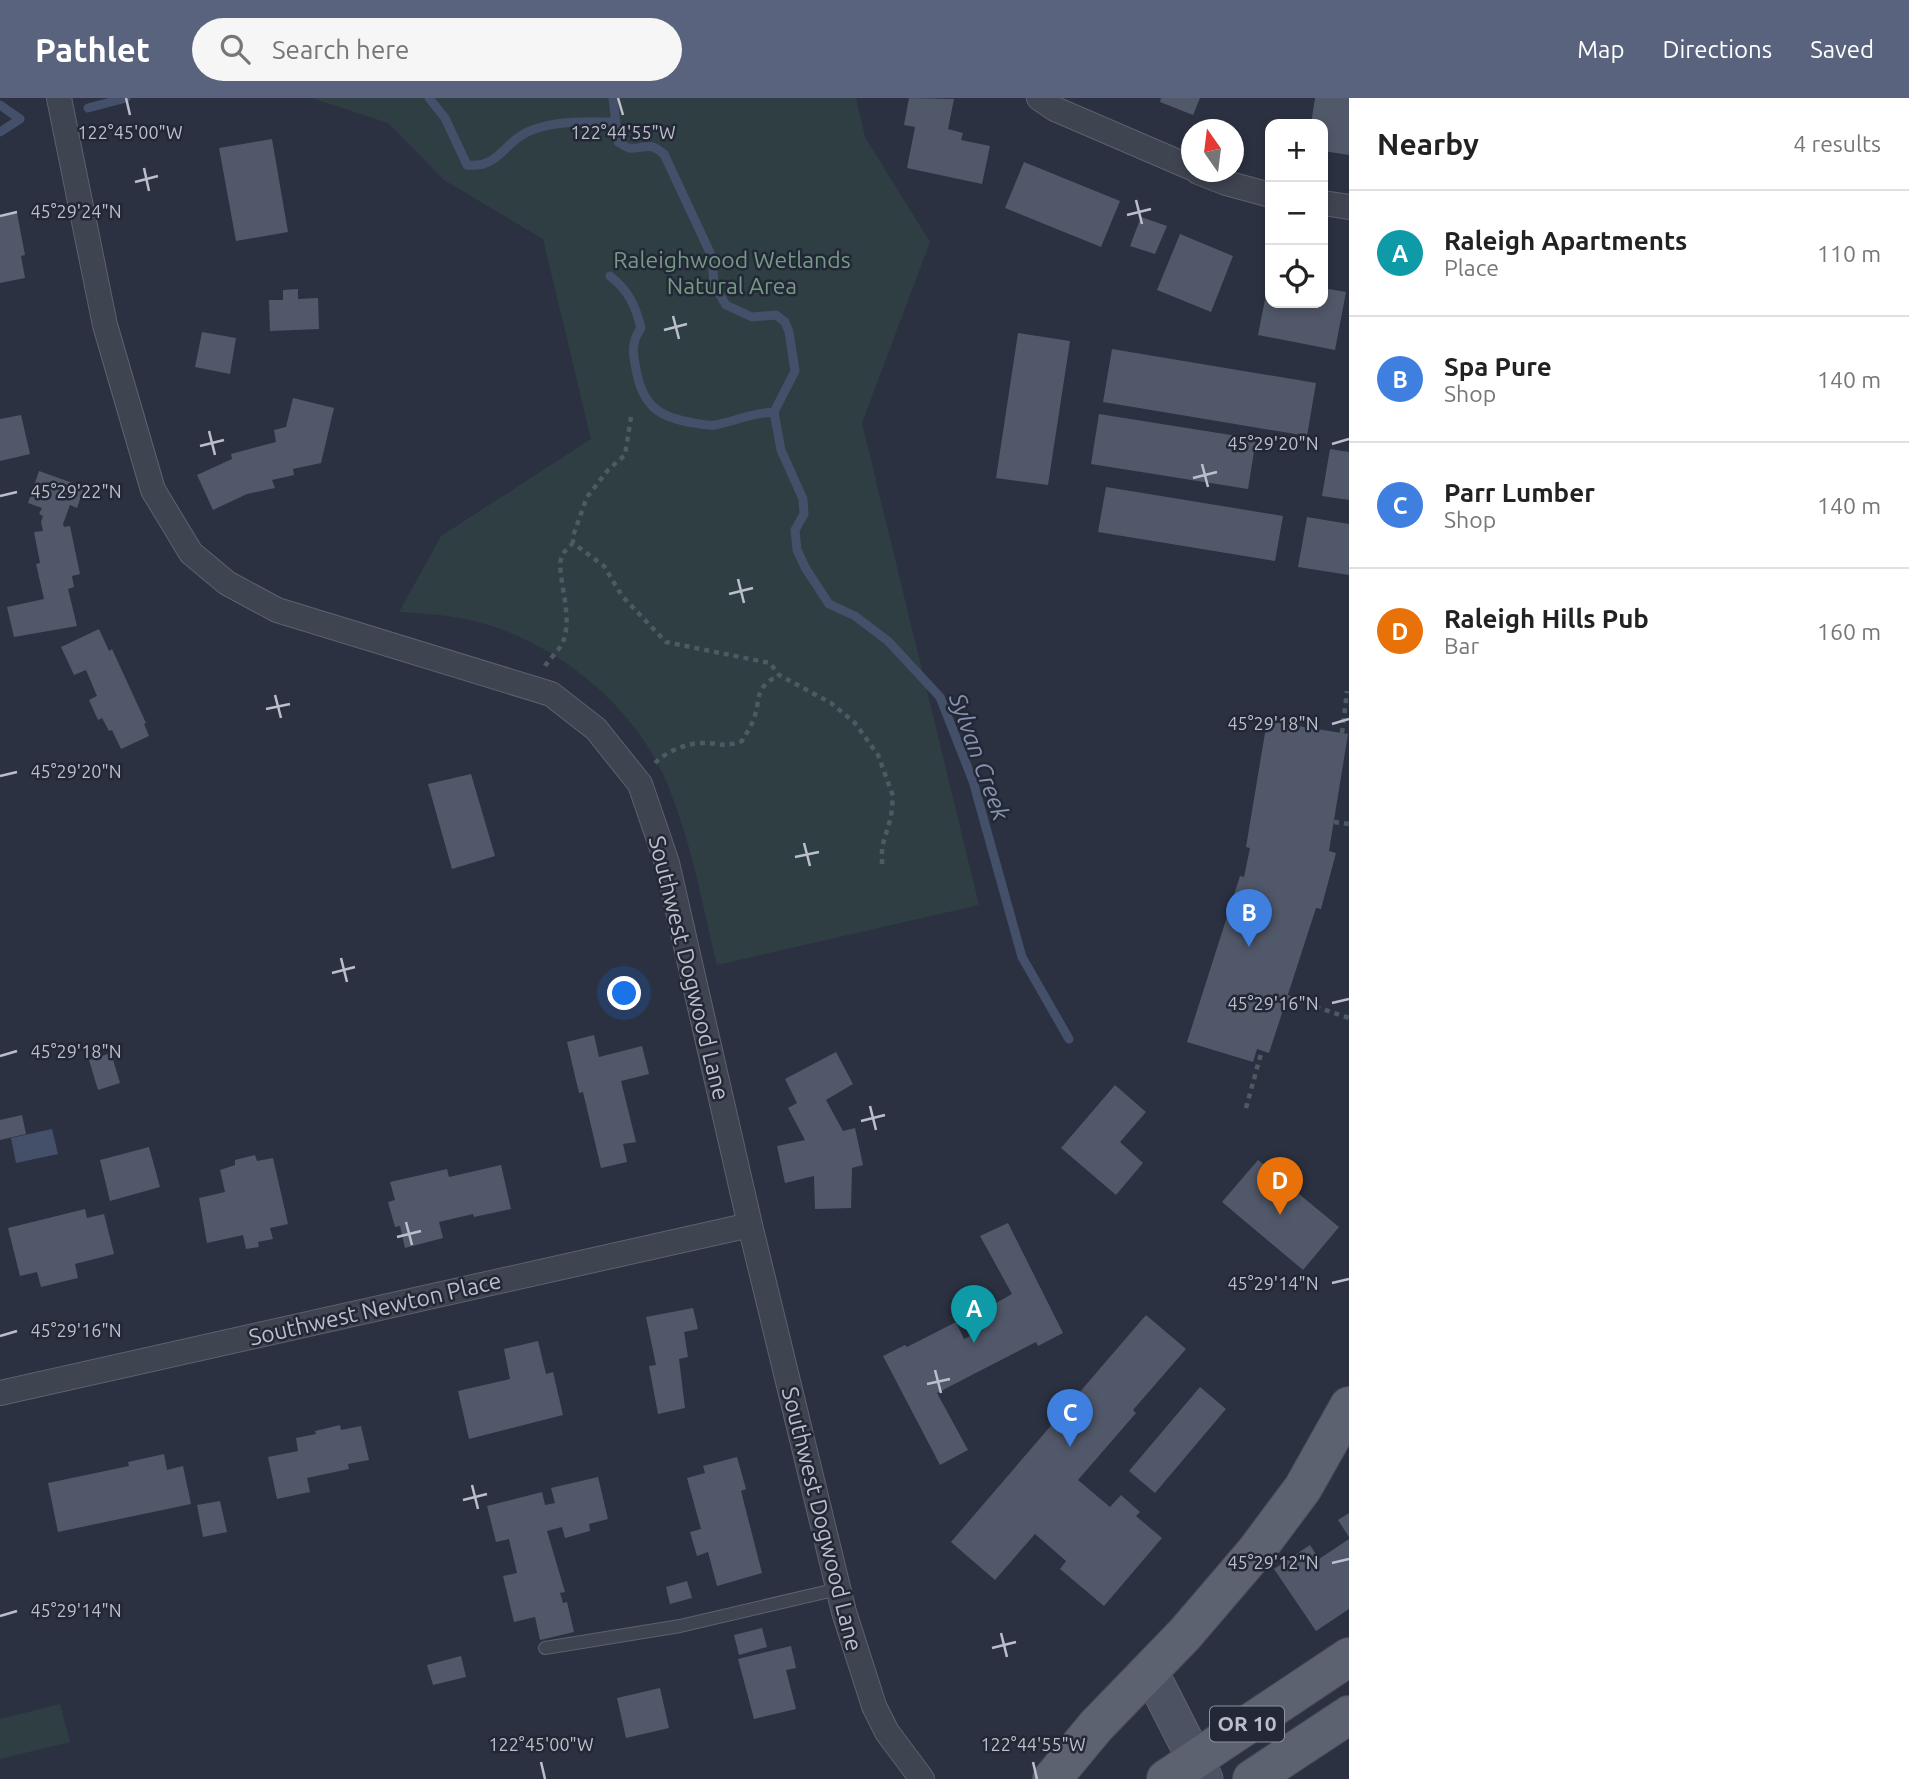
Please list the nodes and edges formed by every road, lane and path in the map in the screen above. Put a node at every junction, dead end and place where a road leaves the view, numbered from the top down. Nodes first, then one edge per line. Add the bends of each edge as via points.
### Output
1 (59, 98) edge
2 (1039, 98) edge
3 (1181, 164) edge
4 (1223, 182) edge
5 (1265, 194) edge
6 (1328, 204) edge
7 (1349, 207) edge
8 (631, 417) dead end
9 (573, 543) junction
10 (779, 675) junction
11 (536, 690) junction
12 (1347, 691) dead end
13 (1342, 733) dead end
14 (640, 784) junction
15 (1334, 821) dead end
16 (1349, 824) edge
17 (881, 866) dead end
18 (1287, 998) dead end
19 (1349, 1018) edge
20 (1262, 1050) dead end
21 (1246, 1108) dead end
22 (750, 1226) junction
23 (0, 1393) edge
24 (1349, 1406) edge
25 (838, 1588) junction
26 (545, 1648) dead end
27 (1349, 1657) edge
28 (1150, 1671) junction
29 (1349, 1715) edge
30 (1189, 1773) edge
31 (922, 1779) edge
32 (1052, 1779) edge
33 (1252, 1779) edge

1 - 11 street, Southwest Dogwood Lane via 105,325 153,490 191,553 227,583 277,610
2 - 3 street via 1055,110
4 - 5 street
6 - 7 street
8 - 9 path via 625,454 587,497
9 - 10 path via 604,566 622,596 666,642 770,663
9 - 11 path via 562,555 560,566 568,623 564,641 540,675
10 - 14 path via 768,680 757,696 754,719 742,741 728,746 701,743 666,753
10 - 17 path via 831,703 855,723 878,755 893,796
11 - 14 street, Southwest Dogwood Lane via 551,694 596,729
12 - 13 path
14 - 22 street, Southwest Dogwood Lane via 667,863
15 - 16 path
18 - 19 path
20 - 21 path
22 - 23 street, Southwest Newton Place
22 - 25 street, Southwest Dogwood Lane
24 - 28 main road via 1318,1465 1285,1513
25 - 26 lane via 680,1626
25 - 31 street, Southwest Dogwood Lane via 874,1706
27 - 30 main road, OR 10
28 - 30 main road
28 - 32 main road
29 - 33 main road, OR 10

